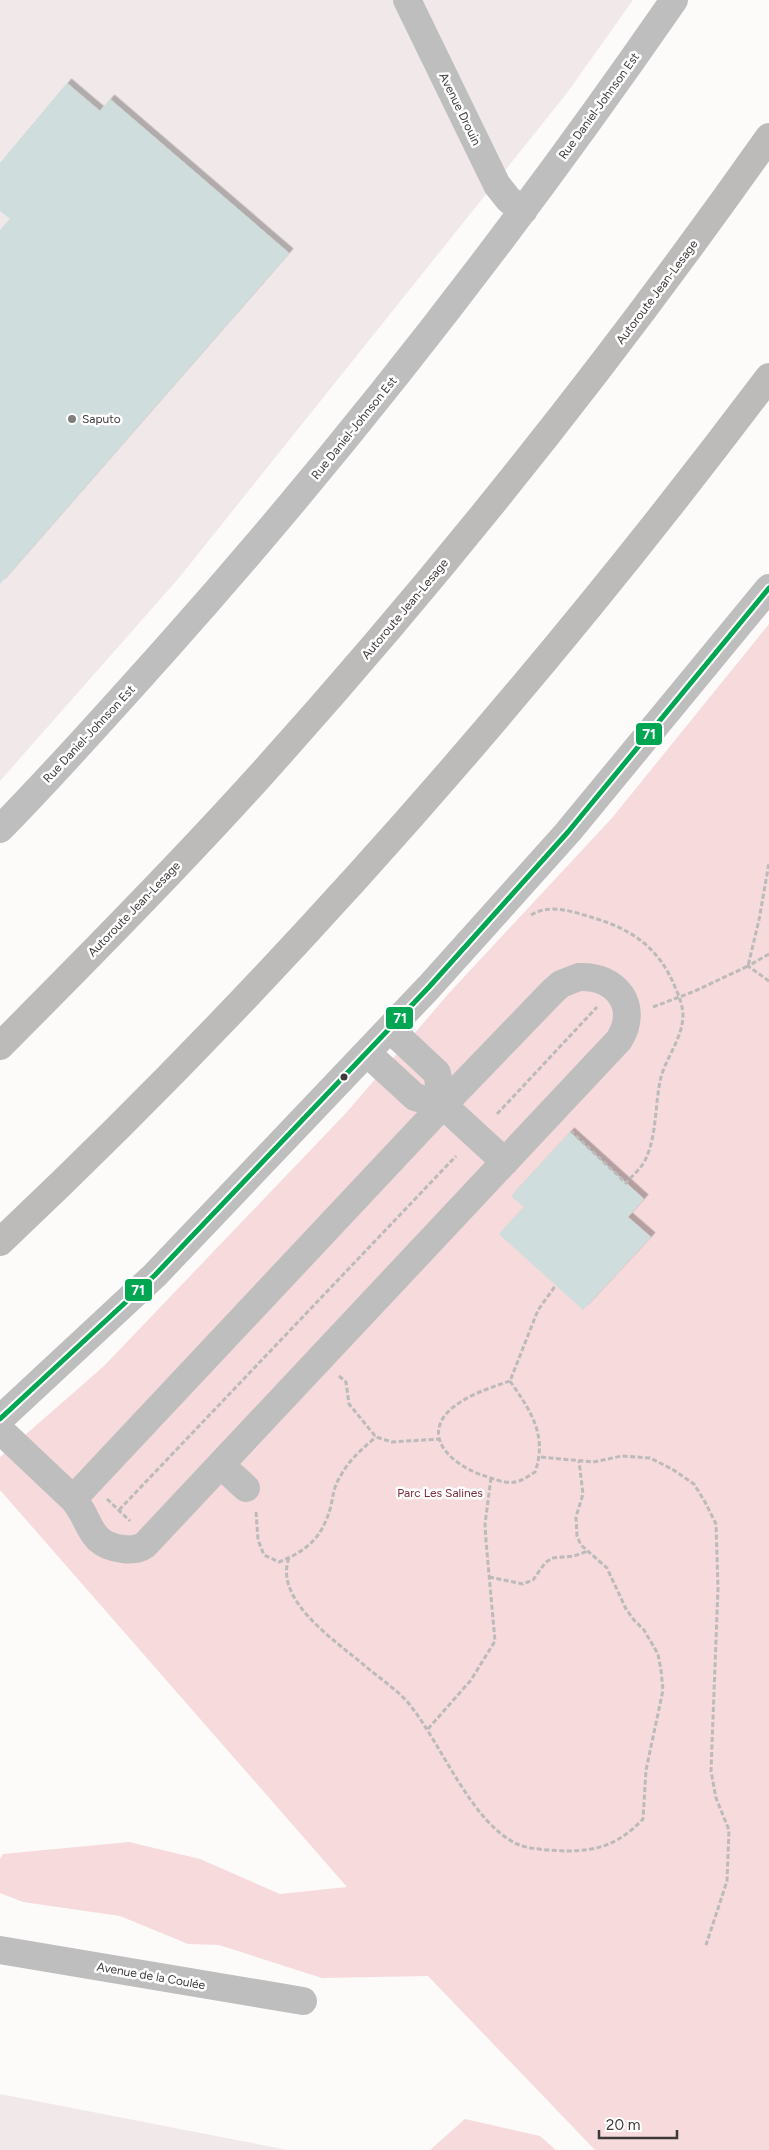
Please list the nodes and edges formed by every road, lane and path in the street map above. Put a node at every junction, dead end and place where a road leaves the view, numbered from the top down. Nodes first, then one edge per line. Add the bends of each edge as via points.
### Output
1 (407, 0) edge
2 (674, 0) edge
3 (769, 137) edge
4 (524, 210) junction
5 (769, 376) edge
6 (769, 588) edge
7 (0, 829) edge
8 (769, 863) edge
9 (527, 918) dead end
10 (769, 954) edge
11 (748, 966) junction
12 (769, 981) edge
13 (679, 997) junction
14 (598, 1005) dead end
15 (650, 1008) dead end
16 (390, 1029) junction
17 (0, 1046) edge
18 (367, 1053) junction
19 (443, 1104) junction
20 (497, 1114) dead end
21 (576, 1125) dead end
22 (456, 1156) dead end
23 (505, 1162) junction
24 (0, 1242) edge
25 (556, 1285) dead end
26 (510, 1381) junction
27 (346, 1382) dead end
28 (0, 1419) edge
29 (0, 1430) edge
30 (376, 1437) junction
31 (440, 1439) junction
32 (541, 1457) junction
33 (579, 1461) junction
34 (221, 1465) junction
35 (491, 1478) junction
36 (246, 1488) joint
37 (73, 1498) junction
38 (119, 1510) dead end
39 (589, 1550) junction
40 (289, 1558) junction
41 (489, 1577) junction
42 (428, 1729) junction
43 (706, 1946) dead end
44 (0, 1950) edge
45 (303, 2001) dead end

1 - 4 street, Avenue Drouin via 497,184 509,200
2 - 4 street, Rue Daniel-Johnson Est
3 - 17 highway, Autoroute Jean-Lesage via 569,408 429,580 256,781
4 - 7 street, Rue Daniel-Johnson Est via 350,433 256,546 86,738
5 - 24 highway via 613,577 428,797 221,1023 81,1166
6 - 16 street via 568,832
8 - 11 path
9 - 13 path via 543,910 557,910 581,914 626,930 644,942 661,961
10 - 11 path
11 - 12 path
11 - 13 path
13 - 15 path
13 - 21 path via 683,1015 681,1030 661,1077 647,1156 626,1183 570,1132
14 - 20 path
16 - 18 street
16 - 19 street via 437,1073
18 - 19 street via 415,1097
18 - 28 street via 155,1275
19 - 23 street
19 - 23 street via 561,984 589,976 598,977 615,988 622,996 628,1014 622,1035
19 - 37 street
22 - 38 path
23 - 34 street
25 - 26 path via 538,1310
26 - 31 path via 466,1399 446,1415 439,1432
26 - 32 path via 533,1414
27 - 30 path via 349,1404
29 - 37 street
30 - 31 path via 392,1442
30 - 40 path via 349,1462 340,1476 324,1524 314,1542
31 - 35 path via 452,1460 471,1472
32 - 33 path
32 - 35 path via 536,1472 515,1483
33 - 39 path via 583,1494 576,1517 577,1536
33 - 43 path via 593,1462 622,1456 650,1458 694,1484 716,1524 718,1588 711,1771 716,1798 729,1830 727,1880
34 - 36 street
34 - 37 street via 145,1545 136,1550 111,1547 98,1540
35 - 41 path via 485,1524
36 - 40 path via 256,1512 258,1540 264,1555 279,1562
39 - 41 path via 574,1556 552,1558 532,1580 523,1584
39 - 42 path via 607,1568 626,1609 658,1654 663,1690 646,1770 643,1819 627,1836 603,1847 577,1851 519,1845 498,1832 480,1811
40 - 42 path via 286,1566 288,1585 308,1616 409,1703
41 - 42 path via 495,1641 471,1680
44 - 45 street, Avenue de la Coulée

